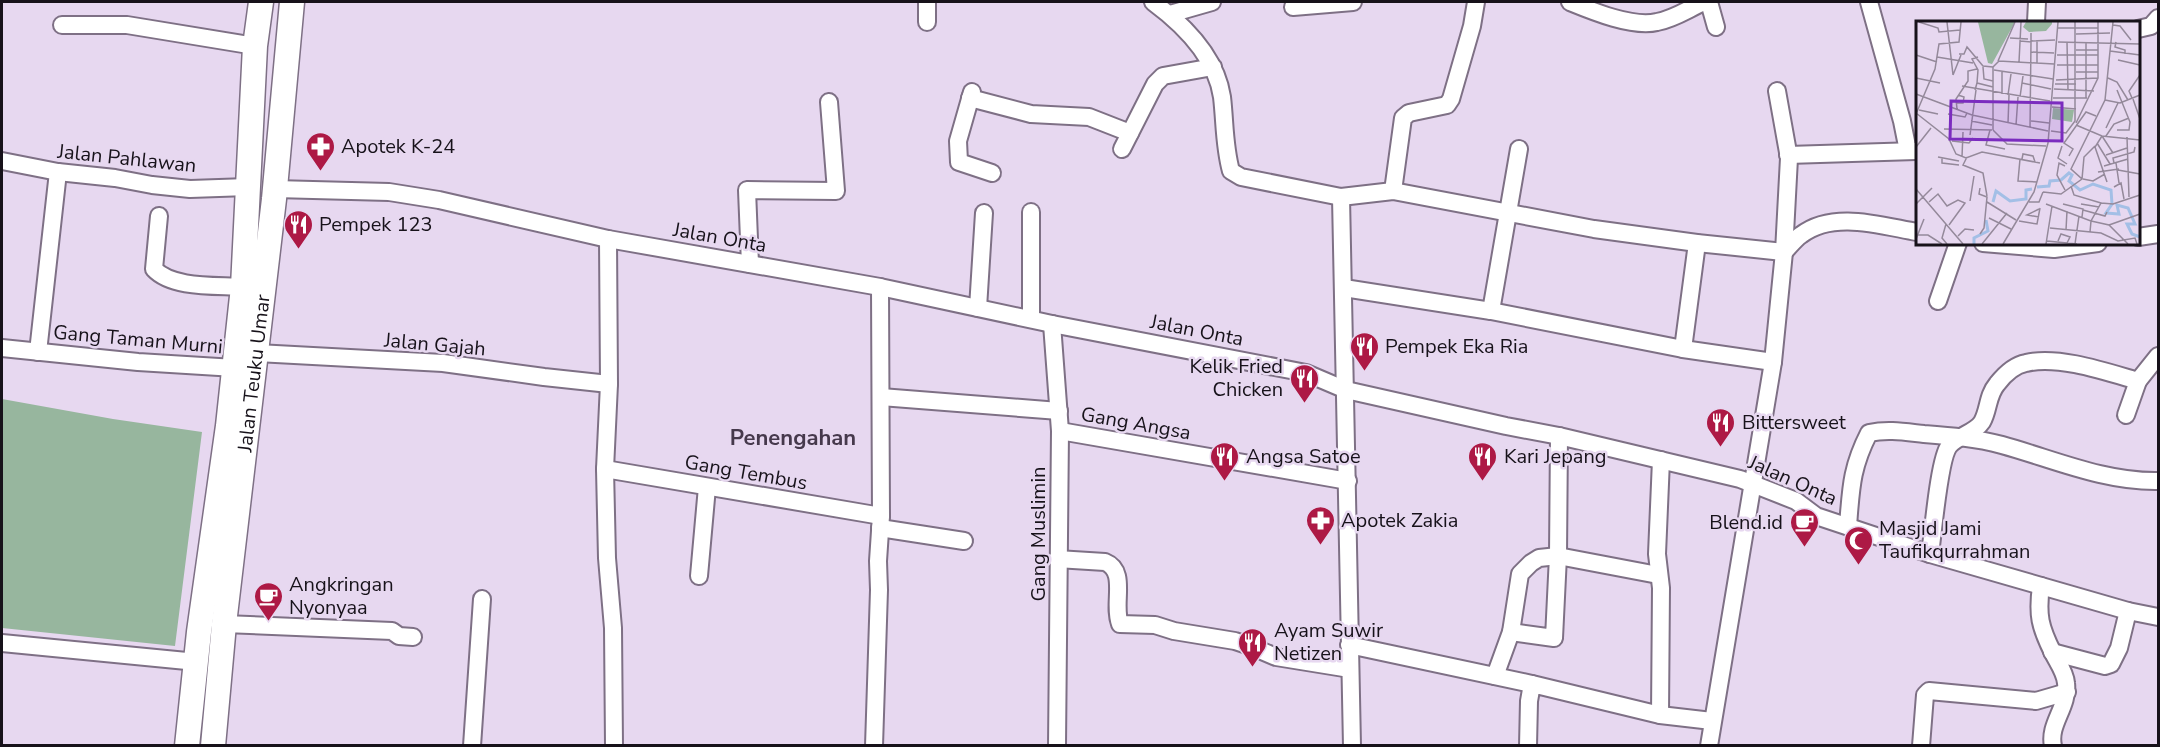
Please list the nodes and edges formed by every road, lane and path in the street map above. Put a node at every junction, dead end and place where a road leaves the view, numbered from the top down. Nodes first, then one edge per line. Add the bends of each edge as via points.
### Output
1 (927, 2) edge
2 (1153, 2) edge
3 (1212, 2) edge
4 (1353, 2) edge
5 (1476, 2) edge
6 (1570, 2) edge
7 (1704, 2) edge
8 (1709, 2) edge
9 (1869, 2) edge
10 (2037, 2) edge
11 (1293, 8) dead end
12 (260, 9) edge
13 (291, 10) edge
14 (1170, 14) junction
15 (2158, 18) edge
16 (2036, 21) edge
17 (927, 22) dead end
18 (62, 25) dead end
19 (1716, 27) dead end
20 (2139, 29) edge
21 (255, 46) junction
22 (1213, 67) junction
23 (1777, 91) dead end
24 (829, 102) dead end
25 (1130, 133) junction
26 (1122, 148) dead end
27 (1519, 148) dead end
28 (1912, 151) edge
29 (1788, 155) junction
30 (2, 161) edge
31 (58, 172) junction
32 (992, 173) dead end
33 (248, 187) junction
34 (275, 189) junction
35 (1393, 191) junction
36 (1341, 197) junction
37 (1507, 211) junction
38 (1031, 212) dead end
39 (984, 213) dead end
40 (159, 216) dead end
41 (1916, 232) edge
42 (2158, 234) edge
43 (2139, 237) edge
44 (608, 239) junction
45 (1697, 243) junction
46 (1958, 244) edge
47 (2003, 244) edge
48 (2091, 244) edge
49 (1784, 252) junction
50 (750, 264) junction
51 (243, 287) junction
52 (880, 287) junction
53 (1344, 288) junction
54 (1938, 301) dead end
55 (978, 308) junction
56 (1491, 311) junction
57 (1031, 319) junction
58 (1052, 324) junction
59 (2, 348) edge
60 (1683, 349) junction
61 (38, 352) junction
62 (257, 353) junction
63 (2158, 356) edge
64 (1773, 362) junction
65 (235, 368) junction
66 (2138, 381) junction
67 (609, 384) junction
68 (1346, 390) junction
69 (881, 397) junction
70 (1059, 411) junction
71 (2126, 415) dead end
72 (238, 425) junction
73 (1060, 432) junction
74 (1559, 436) junction
75 (1961, 437) junction
76 (1661, 460) junction
77 (605, 469) junction
78 (1348, 481) junction
79 (2158, 481) edge
80 (1753, 484) junction
81 (707, 487) junction
82 (881, 522) junction
83 (1848, 526) junction
84 (964, 541) dead end
85 (1930, 554) junction
86 (1558, 556) junction
87 (1058, 559) junction
88 (1658, 575) junction
89 (699, 576) dead end
90 (2041, 586) junction
91 (482, 599) dead end
92 (2128, 611) junction
93 (2158, 617) edge
94 (213, 622) junction
95 (1511, 632) junction
96 (413, 637) dead end
97 (2, 643) edge
98 (1349, 645) junction
99 (2052, 652) junction
100 (197, 662) junction
101 (1350, 669) junction
102 (1495, 676) junction
103 (1532, 684) junction
104 (2067, 692) junction
105 (1660, 715) junction
106 (1712, 721) junction
107 (187, 746) edge
108 (213, 746) edge
109 (472, 746) edge
110 (614, 746) edge
111 (874, 746) edge
112 (1057, 746) edge
113 (1352, 746) edge
114 (1528, 746) edge
115 (1709, 746) edge
116 (1922, 746) edge
117 (2053, 746) edge

1 - 17 street
2 - 14 street
3 - 14 street
4 - 11 street
5 - 35 street via 1451,99 1447,105 1409,113 1403,118
6 - 7 street via 1614,17 1655,23
8 - 19 street
9 - 28 street
10 - 16 street
12 - 21 highway, Jalan Teuku Umar
13 - 34 highway, Jalan Teuku Umar
14 - 22 street
15 - 20 street via 2151,26
18 - 21 street via 127,25
21 - 33 highway, Jalan Teuku Umar
22 - 25 street via 1163,76
22 - 36 street via 1221,94 1231,171 1255,182
23 - 29 street
24 - 50 street via 836,191 747,190
25 - 26 street
25 - 32 street via 1089,117 1031,114 971,95 958,141 958,162
27 - 37 street
28 - 29 street
29 - 49 street
30 - 31 street, Jalan Pahlawan
31 - 33 street, Jalan Pahlawan via 190,189
31 - 61 street, Gang Taman Murni
33 - 51 highway, Jalan Teuku Umar
34 - 44 street, Jalan Onta via 389,192
34 - 62 highway, Jalan Teuku Umar
35 - 36 street
35 - 37 street
36 - 53 street
37 - 45 street via 1594,229
37 - 56 street
38 - 57 street
39 - 55 street
40 - 51 street via 154,269 162,277 180,283
41 - 49 street via 1833,222 1801,234
42 - 43 street
44 - 50 street, Jalan Onta
44 - 67 street
45 - 49 street
45 - 60 street
46 - 54 street
47 - 48 street via 2054,249
49 - 64 street
50 - 52 street, Jalan Onta
51 - 65 highway, Jalan Teuku Umar
52 - 55 street, Jalan Onta
52 - 69 street
53 - 56 street
53 - 68 street
55 - 57 street, Jalan Onta
56 - 60 street
57 - 58 street, Jalan Onta
58 - 68 street, Jalan Onta via 1306,373
58 - 70 street, Gang Muslimin
59 - 61 street, Gang Taman Murni
60 - 64 street
61 - 65 street, Gang Taman Murni
62 - 67 street, Jalan Gajah via 443,363
62 - 72 highway, Jalan Teuku Umar
63 - 66 street
64 - 80 street
65 - 72 highway, Jalan Teuku Umar
66 - 71 street
66 - 75 street via 2070,364 2025,363 1997,384 1981,424
67 - 77 street
68 - 74 street, Jalan Onta
68 - 78 street
69 - 70 street
69 - 82 street
70 - 73 street, Gang Muslimin
72 - 94 highway, Jalan Teuku Umar
73 - 78 street, Gang Angsa
73 - 87 street, Gang Muslimin
74 - 76 street, Jalan Onta
74 - 86 street
75 - 79 street via 2076,468
75 - 83 street via 1883,430 1869,434 1853,472
75 - 85 street via 1948,447 1942,466
76 - 80 street, Jalan Onta
76 - 88 street
77 - 81 street, Gang Tembus
77 - 110 street
78 - 98 street
80 - 83 street, Jalan Onta via 1796,501 1816,516
80 - 106 street
81 - 82 street, Gang Tembus
81 - 89 street
82 - 84 street, Gang Tembus
82 - 111 street
83 - 85 street, Jalan Onta
85 - 90 street, Jalan Onta
86 - 88 street
86 - 95 street via 1539,558 1520,573
86 - 95 street via 1553,639
87 - 101 street via 1112,564 1118,573 1116,602 1120,624 1155,625 1234,641 1276,657
87 - 112 street, Gang Muslimin
88 - 105 street
90 - 92 street, Jalan Onta
90 - 99 street via 2039,618
91 - 109 street
92 - 93 street, Jalan Onta
92 - 99 street via 2111,664 2105,666
94 - 96 street via 392,631
94 - 100 highway, Jalan Teuku Umar
94 - 108 highway, Jalan Teuku Umar
95 - 102 street
97 - 100 street
98 - 101 street
98 - 102 street
99 - 104 street via 2065,675
100 - 107 highway, Jalan Teuku Umar
101 - 113 street
102 - 103 street
103 - 105 street
103 - 114 street
104 - 116 street via 2036,701 1929,691 1925,695
104 - 117 street via 2052,735
105 - 106 street
106 - 115 street

